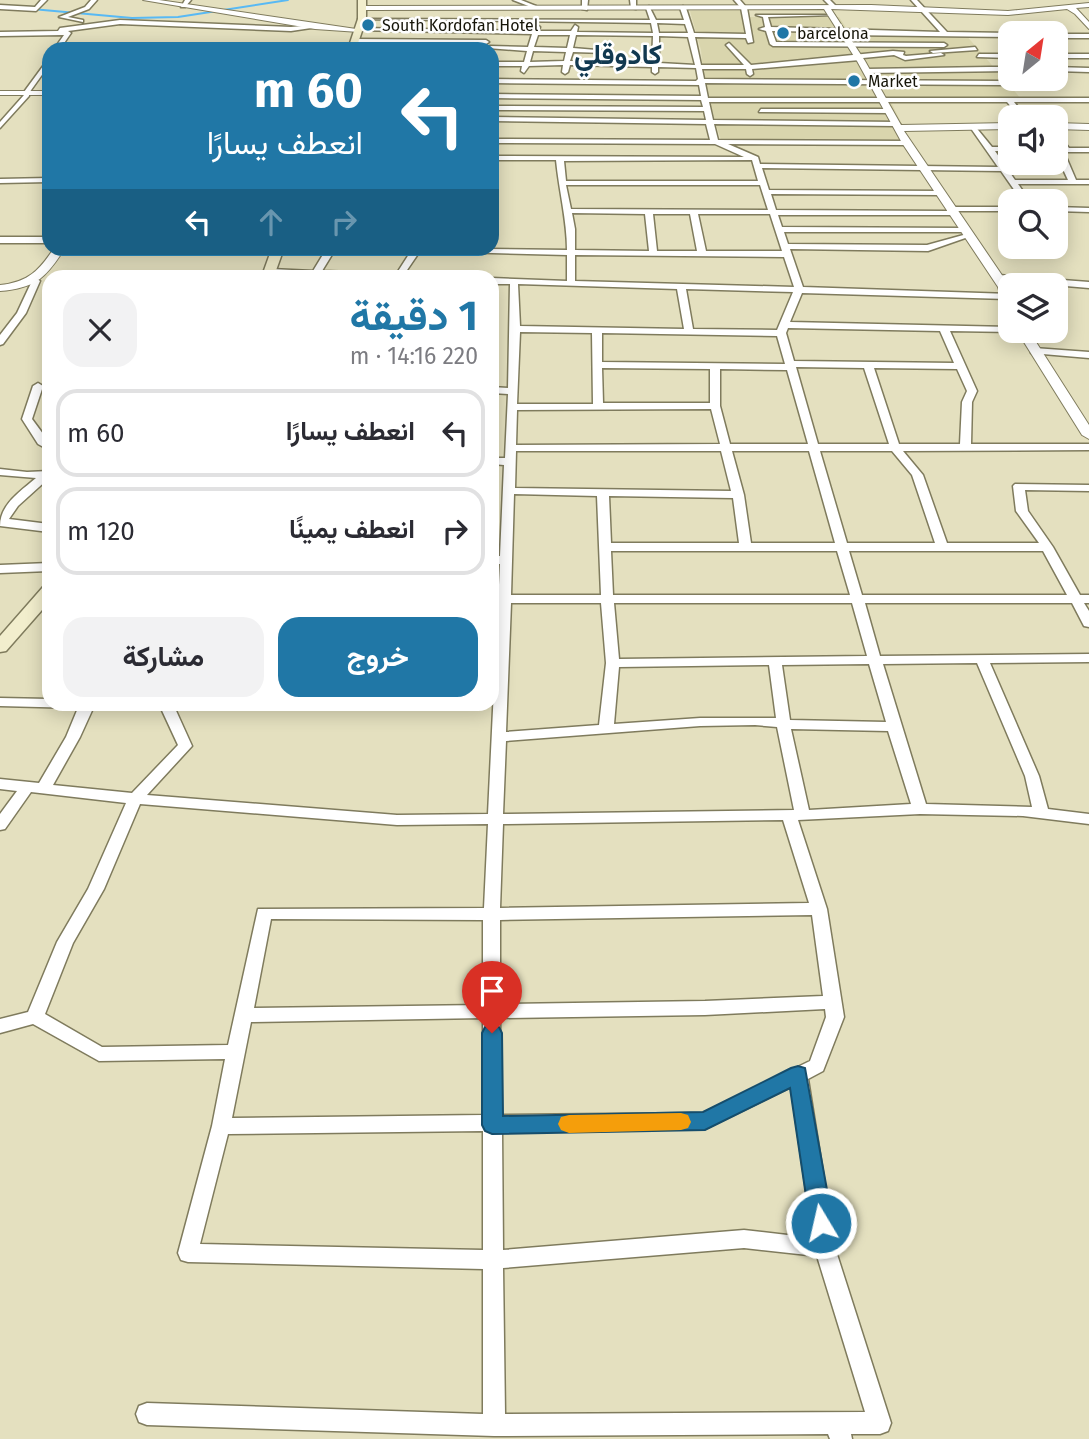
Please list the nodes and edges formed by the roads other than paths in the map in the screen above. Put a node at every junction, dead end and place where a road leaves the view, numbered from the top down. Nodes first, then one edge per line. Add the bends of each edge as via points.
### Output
1 (4, 0) edge
2 (44, 0) edge
3 (94, 0) edge
4 (146, 0) edge
5 (516, 0) edge
6 (737, 0) edge
7 (914, 0) edge
8 (163, 1) edge
9 (185, 3) edge
10 (363, 4) edge
11 (634, 4) edge
12 (1089, 5) edge
13 (0, 6) edge
14 (535, 6) edge
15 (582, 6) edge
16 (830, 7) edge
17 (1068, 7) junction
18 (445, 8) junction
19 (649, 8) junction
20 (683, 8) junction
21 (923, 8) junction
22 (493, 9) junction
23 (605, 9) junction
24 (789, 15) junction
25 (361, 19) junction
26 (443, 20) junction
27 (493, 20) junction
28 (539, 20) junction
29 (577, 21) junction
30 (605, 21) junction
31 (655, 22) junction
32 (688, 22) junction
33 (767, 22) junction
34 (107, 23) junction
35 (747, 25) junction
36 (792, 26) junction
37 (315, 27) junction
38 (1089, 27) edge
39 (0, 28) edge
40 (359, 30) junction
41 (442, 31) junction
42 (491, 32) junction
43 (68, 33) junction
44 (536, 33) junction
45 (0, 34) edge
46 (22, 34) junction
47 (573, 34) junction
48 (932, 34) junction
49 (945, 34) junction
50 (844, 35) junction
51 (998, 36) edge
52 (1068, 36) edge
53 (1089, 36) edge
54 (605, 38) junction
55 (771, 38) junction
56 (966, 38) junction
57 (657, 39) junction
58 (798, 41) junction
59 (62, 42) edge
60 (354, 42) edge
61 (439, 42) edge
62 (490, 42) edge
63 (698, 42) junction
64 (942, 43) junction
65 (531, 45) junction
66 (718, 45) dead end
67 (729, 45) junction
68 (499, 46) edge
69 (570, 46) junction
70 (950, 50) junction
71 (605, 51) junction
72 (893, 53) junction
73 (977, 53) junction
74 (998, 55) edge
75 (1068, 56) edge
76 (1089, 56) edge
77 (859, 57) junction
78 (808, 62) junction
79 (566, 63) junction
80 (608, 63) junction
81 (499, 64) edge
82 (525, 64) junction
83 (656, 64) junction
84 (964, 67) junction
85 (987, 67) junction
86 (998, 68) edge
87 (1068, 69) edge
88 (42, 70) edge
89 (1089, 70) edge
90 (751, 76) junction
91 (499, 79) edge
92 (974, 80) junction
93 (998, 80) joint
94 (523, 81) junction
95 (563, 81) junction
96 (608, 82) junction
97 (655, 82) junction
98 (873, 84) junction
99 (998, 90) edge
100 (1009, 91) edge
101 (0, 93) edge
102 (26, 93) junction
103 (42, 93) edge
104 (499, 96) edge
105 (521, 96) junction
106 (559, 97) junction
107 (608, 97) junction
108 (658, 97) junction
109 (704, 100) junction
110 (1013, 100) junction
111 (1089, 100) edge
112 (756, 102) junction
113 (769, 102) junction
114 (1016, 105) edge
115 (499, 108) edge
116 (519, 108) junction
117 (555, 108) junction
118 (606, 108) junction
119 (656, 108) junction
120 (888, 111) junction
121 (499, 119) edge
122 (518, 120) junction
123 (550, 120) junction
124 (859, 120) dead end
125 (604, 121) junction
126 (796, 121) junction
127 (657, 122) junction
128 (764, 125) junction
129 (0, 126) edge
130 (998, 126) edge
131 (1068, 126) edge
132 (898, 127) junction
133 (974, 127) junction
134 (1089, 127) edge
135 (816, 134) junction
136 (499, 141) edge
137 (515, 141) junction
138 (549, 141) junction
139 (603, 141) junction
140 (660, 141) junction
141 (907, 142) junction
142 (990, 149) junction
143 (998, 149) edge
144 (1068, 150) edge
145 (1089, 150) edge
146 (499, 158) edge
147 (513, 158) junction
148 (560, 159) junction
149 (606, 159) junction
150 (756, 163) junction
151 (998, 164) edge
152 (832, 167) junction
153 (924, 168) junction
154 (998, 169) edge
155 (1068, 170) edge
156 (1006, 175) edge
157 (42, 180) edge
158 (0, 181) edge
159 (1012, 182) junction
160 (1073, 182) junction
161 (1089, 182) edge
162 (563, 183) junction
163 (764, 188) junction
164 (1017, 189) edge
165 (940, 193) junction
166 (998, 209) edge
167 (1068, 209) edge
168 (1089, 209) edge
169 (567, 211) junction
170 (649, 211) junction
171 (693, 211) junction
172 (772, 211) junction
173 (951, 211) junction
174 (778, 229) junction
175 (965, 233) junction
176 (0, 240) edge
177 (42, 240) edge
178 (786, 250) junction
179 (499, 251) edge
180 (571, 253) junction
181 (653, 254) junction
182 (702, 254) junction
183 (42, 273) edge
184 (998, 278) edge
185 (36, 281) junction
186 (499, 281) edge
187 (514, 282) junction
188 (1068, 283) edge
189 (571, 284) junction
190 (1089, 285) edge
191 (681, 286) junction
192 (0, 288) edge
193 (799, 289) junction
194 (998, 296) edge
195 (514, 329) junction
196 (783, 329) junction
197 (944, 329) junction
198 (998, 330) edge
199 (597, 331) junction
200 (689, 332) junction
201 (0, 342) edge
202 (1030, 343) edge
203 (1034, 351) junction
204 (1089, 355) edge
205 (597, 365) junction
206 (715, 366) junction
207 (791, 366) junction
208 (868, 366) junction
209 (960, 366) junction
210 (38, 386) dead end
211 (499, 390) edge
212 (512, 390) junction
213 (598, 406) junction
214 (715, 406) junction
215 (512, 407) junction
216 (1089, 435) edge
217 (42, 442) edge
218 (723, 446) junction
219 (814, 446) junction
220 (895, 447) junction
221 (1089, 447) edge
222 (965, 448) junction
223 (510, 455) junction
224 (499, 459) edge
225 (0, 472) edge
226 (42, 474) edge
227 (42, 479) edge
228 (1089, 488) edge
229 (509, 491) junction
230 (603, 492) junction
231 (738, 495) junction
232 (0, 522) edge
233 (42, 527) edge
234 (942, 545) junction
235 (745, 546) junction
236 (605, 547) junction
237 (1047, 547) junction
238 (844, 548) junction
239 (499, 560) edge
240 (42, 567) edge
241 (0, 569) edge
242 (42, 599) edge
243 (504, 599) junction
244 (607, 599) junction
245 (1083, 599) edge
246 (859, 600) junction
247 (1089, 623) edge
248 (0, 647) edge
249 (1089, 658) edge
250 (982, 659) junction
251 (775, 660) junction
252 (876, 660) junction
253 (613, 663) junction
254 (0, 702) edge
255 (42, 703) edge
256 (84, 711) edge
257 (169, 711) edge
258 (783, 722) junction
259 (894, 727) junction
260 (606, 730) junction
261 (499, 737) junction
262 (0, 784) edge
263 (27, 787) junction
264 (43, 789) junction
265 (135, 799) junction
266 (920, 809) junction
267 (1041, 813) junction
268 (796, 815) junction
269 (496, 816) junction
270 (1089, 819) edge
271 (0, 825) edge
272 (819, 909) junction
273 (492, 914) junction
274 (833, 1002) junction
275 (492, 1010) junction
276 (243, 1015) junction
277 (35, 1017) junction
278 (0, 1026) edge
279 (236, 1052) junction
280 (798, 1074) junction
281 (492, 1125) junction
282 (221, 1126) junction
283 (825, 1248) junction
284 (493, 1260) junction
285 (147, 1414) dead end
286 (494, 1425) junction
287 (839, 1431) edge

1 - 13 street
2 - 13 street via 36,9
3 - 34 street via 87,8 62,17
4 - 8 street
5 - 14 street
6 - 35 street
7 - 21 street
8 - 9 street
9 - 37 street
10 - 18 street
10 - 25 main road
11 - 19 street
11 - 23 street
12 - 17 street
14 - 15 street
14 - 22 street
14 - 28 street
15 - 23 street
15 - 29 street
16 - 21 street
16 - 24 street
16 - 35 street
16 - 50 street
17 - 21 street via 1008,13
17 - 38 street
18 - 22 street
18 - 26 street
19 - 20 street
19 - 31 street
20 - 32 street
20 - 35 street
21 - 49 street
22 - 27 street
23 - 30 street
24 - 33 street
24 - 36 street
25 - 26 street
25 - 40 main road
26 - 27 street
26 - 41 street
27 - 28 street
27 - 42 street
28 - 29 street
28 - 44 street
29 - 30 street
29 - 47 street
30 - 31 street
30 - 54 street
31 - 32 street
31 - 57 street
32 - 63 street
33 - 35 street
33 - 35 street
33 - 36 street
33 - 55 street
34 - 37 street
34 - 43 street via 60,30
35 - 55 street
35 - 63 street
35 - 67 street via 750,45
36 - 50 street
36 - 58 street
37 - 40 street
39 - 46 street
40 - 41 street
40 - 60 main road
41 - 42 street
41 - 61 street
42 - 44 street
42 - 62 street
43 - 46 street
43 - 59 street
44 - 47 street
44 - 65 street
45 - 46 street
47 - 54 street
47 - 69 street
48 - 49 street
48 - 50 street
48 - 64 street
49 - 56 street
50 - 58 street
50 - 64 street
50 - 77 street
51 - 56 street
52 - 53 street
54 - 57 street
54 - 69 street
54 - 71 street
55 - 58 street via 773,44
56 - 64 street
56 - 73 street
57 - 63 street
57 - 83 street
58 - 78 street
63 - 109 street
64 - 70 street
65 - 68 street
65 - 69 street
65 - 82 street
66 - 67 street
67 - 90 street
69 - 71 street
69 - 79 street
70 - 72 street
70 - 73 street
71 - 80 street
72 - 73 street via 905,58
72 - 77 street
73 - 74 street
73 - 85 street
75 - 76 street
77 - 78 street
77 - 98 street
78 - 90 street
79 - 80 street
79 - 82 street
79 - 95 street
80 - 83 street
80 - 96 street
81 - 82 street
82 - 94 street
83 - 97 street
83 - 109 street
84 - 85 street
84 - 92 street
84 - 98 street via 913,70
85 - 86 street
85 - 93 street
87 - 89 street
88 - 102 street
90 - 98 street
90 - 109 street
90 - 109 street
90 - 109 street via 763,88
91 - 94 street
92 - 93 street
92 - 98 street
94 - 95 street
94 - 105 street
95 - 96 street
95 - 106 street
96 - 97 street
96 - 107 street
97 - 108 street
97 - 109 street
98 - 99 street
98 - 110 street
98 - 113 street
98 - 120 street
100 - 110 street
101 - 102 street
102 - 103 street
102 - 129 street
104 - 105 street
105 - 106 street
105 - 116 street
106 - 107 street
106 - 117 street
107 - 108 street
107 - 118 street
108 - 109 street
108 - 119 street
109 - 112 street
109 - 113 street via 766,93
109 - 119 street
109 - 127 street
109 - 128 street
109 - 128 street
109 - 140 street
109 - 150 street
110 - 111 street
110 - 114 street
112 - 113 street
112 - 128 street
115 - 116 street
116 - 117 street
116 - 122 street
117 - 118 street
117 - 123 street
118 - 119 street
118 - 125 street
119 - 127 street
120 - 126 street
120 - 132 street
121 - 122 street
122 - 123 street
122 - 137 street
123 - 125 street
123 - 138 street
124 - 126 street
125 - 127 street
125 - 139 street
126 - 128 street
126 - 128 street
126 - 135 street
127 - 140 street
128 - 135 street
130 - 133 street
131 - 134 street
132 - 133 street
132 - 135 street
132 - 141 street
133 - 142 street
135 - 141 street
135 - 152 street
136 - 137 street
137 - 138 street
137 - 147 street
138 - 139 street
139 - 140 street
139 - 149 street
141 - 153 street
142 - 143 street
142 - 151 street
144 - 145 street
146 - 147 street
147 - 148 street
148 - 149 street
148 - 162 street
149 - 150 street
150 - 152 street
150 - 163 street
152 - 153 street
153 - 154 street
153 - 165 street
155 - 160 street
156 - 159 street
157 - 158 street
159 - 160 street
159 - 164 street
160 - 161 street
162 - 163 street
162 - 169 street
163 - 165 street
163 - 172 street
165 - 173 street
166 - 173 street
167 - 168 street
169 - 170 street
169 - 180 street
170 - 171 street
170 - 181 street
171 - 172 street
171 - 182 street
172 - 173 street
172 - 174 street
173 - 175 street
174 - 175 street
174 - 178 street
175 - 178 street via 929,248
175 - 184 street
176 - 177 street
178 - 182 street
178 - 193 street
179 - 180 street
180 - 181 street
180 - 189 street
181 - 182 street
183 - 185 street
185 - 192 street
185 - 201 street
186 - 187 street
187 - 189 street
187 - 195 street
188 - 190 street
189 - 191 street
191 - 193 street
191 - 200 street
193 - 194 street
193 - 196 street
195 - 199 street
195 - 212 street
196 - 197 street
196 - 200 street
196 - 207 street
197 - 198 street
197 - 209 street
199 - 200 street
199 - 205 street
202 - 203 street
203 - 204 street
203 - 216 street
205 - 206 street
205 - 213 street
206 - 207 street
206 - 214 street
207 - 208 street
207 - 219 street
208 - 209 street
208 - 220 street
209 - 222 street via 972,391 967,402
210 - 217 street via 27,419
211 - 212 street
212 - 215 street
213 - 214 street
213 - 215 street
214 - 218 street
215 - 223 street
218 - 219 street
218 - 223 street
218 - 231 street
219 - 220 street
219 - 238 street
220 - 222 street
220 - 234 street via 917,475
221 - 222 street
223 - 224 street
223 - 229 street
225 - 226 street
227 - 232 street
228 - 237 street via 1019,486 1022,511
229 - 230 street
229 - 239 street
230 - 231 street
230 - 236 street
231 - 235 street
232 - 233 street
234 - 237 street
234 - 238 street
235 - 236 street
235 - 238 street
236 - 244 street
237 - 245 street
238 - 246 street
239 - 243 street
240 - 241 street
242 - 248 main road
243 - 244 street
243 - 261 street
244 - 246 street
244 - 253 street
245 - 246 street
245 - 247 street
246 - 252 street
249 - 250 street
250 - 252 street
250 - 267 street via 1032,776
251 - 252 street
251 - 253 street
251 - 258 street
252 - 259 street
253 - 260 street
254 - 255 street
256 - 264 street
257 - 265 street via 185,746
258 - 259 street
258 - 260 street via 700,722
258 - 268 street
259 - 266 street
260 - 261 street
261 - 269 street
262 - 263 street
263 - 264 street
263 - 271 street
264 - 265 street
265 - 269 street via 397,820
265 - 277 street via 96,889 65,942
266 - 267 street
266 - 268 street
267 - 270 street
268 - 269 street
268 - 272 street
269 - 273 street
272 - 273 street
272 - 274 street
273 - 275 street
273 - 276 street via 264,913
274 - 275 street
274 - 280 street via 835,1017 817,1066
275 - 276 street
275 - 281 street
276 - 279 street
277 - 278 street
277 - 279 street via 99,1054
279 - 282 street
280 - 281 street via 705,1121
280 - 283 street
281 - 282 street
281 - 284 street
282 - 284 street via 188,1253
283 - 284 street via 744,1239
283 - 287 street via 880,1423
284 - 286 street
285 - 286 street
286 - 287 street

